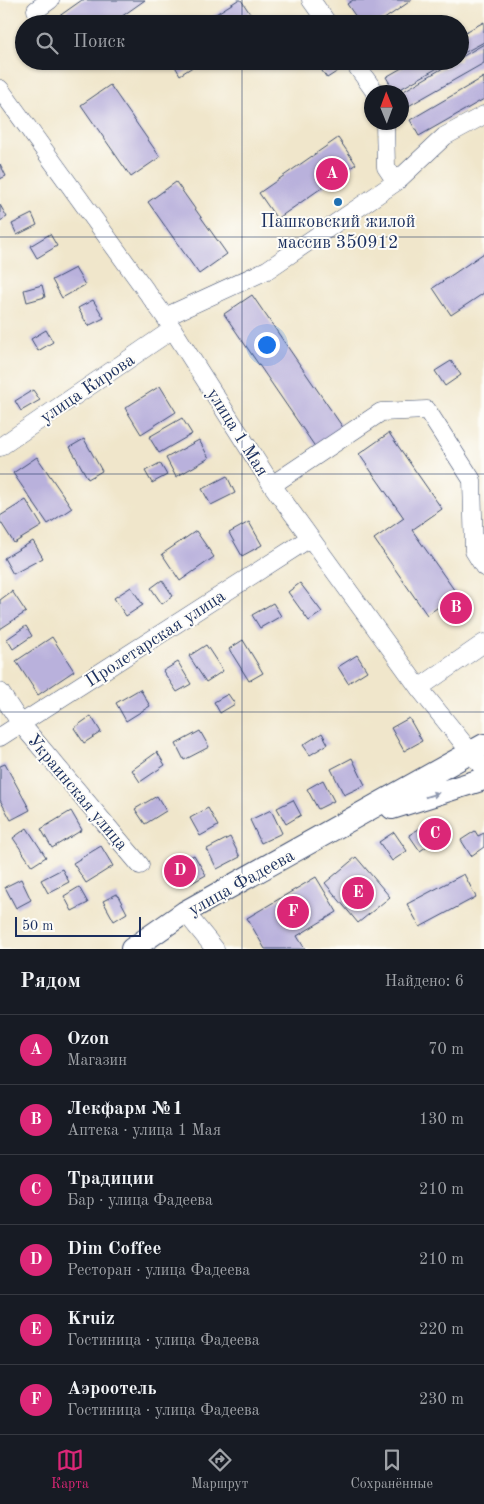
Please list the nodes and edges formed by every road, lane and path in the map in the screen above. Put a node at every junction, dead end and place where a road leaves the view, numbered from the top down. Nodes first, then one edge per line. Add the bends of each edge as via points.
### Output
1 (311, 0) edge
2 (322, 15) edge
3 (359, 70) edge
4 (370, 85) edge
5 (0, 89) edge
6 (484, 115) edge
7 (385, 130) edge
8 (396, 182) junction
9 (169, 323) junction
10 (0, 447) edge
11 (272, 486) junction
12 (310, 538) junction
13 (479, 547) edge
14 (484, 567) edge
15 (484, 643) edge
16 (418, 688) junction
17 (0, 692) edge
18 (21, 724) junction
19 (0, 737) edge
20 (479, 756) edge
21 (484, 779) edge
22 (352, 820) junction
23 (140, 865) dead end
24 (185, 912) junction
25 (132, 949) edge
26 (214, 949) edge

1 - 2 street
3 - 4 street
5 - 9 street, улица 1 Мая
6 - 8 street, улица Кирова via 445,136
7 - 8 street via 386,167
8 - 9 street, улица Кирова via 267,270
9 - 10 street, улица Кирова
9 - 11 street, улица 1 Мая
11 - 12 street, улица 1 Мая
11 - 13 street via 381,412 427,410 472,480
12 - 16 street, улица 1 Мая
12 - 18 street, Пролетарская улица
13 - 14 street
15 - 16 street
16 - 20 street, улица 1 Мая
17 - 18 street, Украинская улица
18 - 19 street, Пролетарская улица
18 - 23 street, Украинская улица
20 - 22 main road, улица Фадеева
22 -> 21 main road, улица Фадеева
22 - 24 main road, улица Фадеева
24 - 25 main road, улица Фадеева
24 - 26 street

